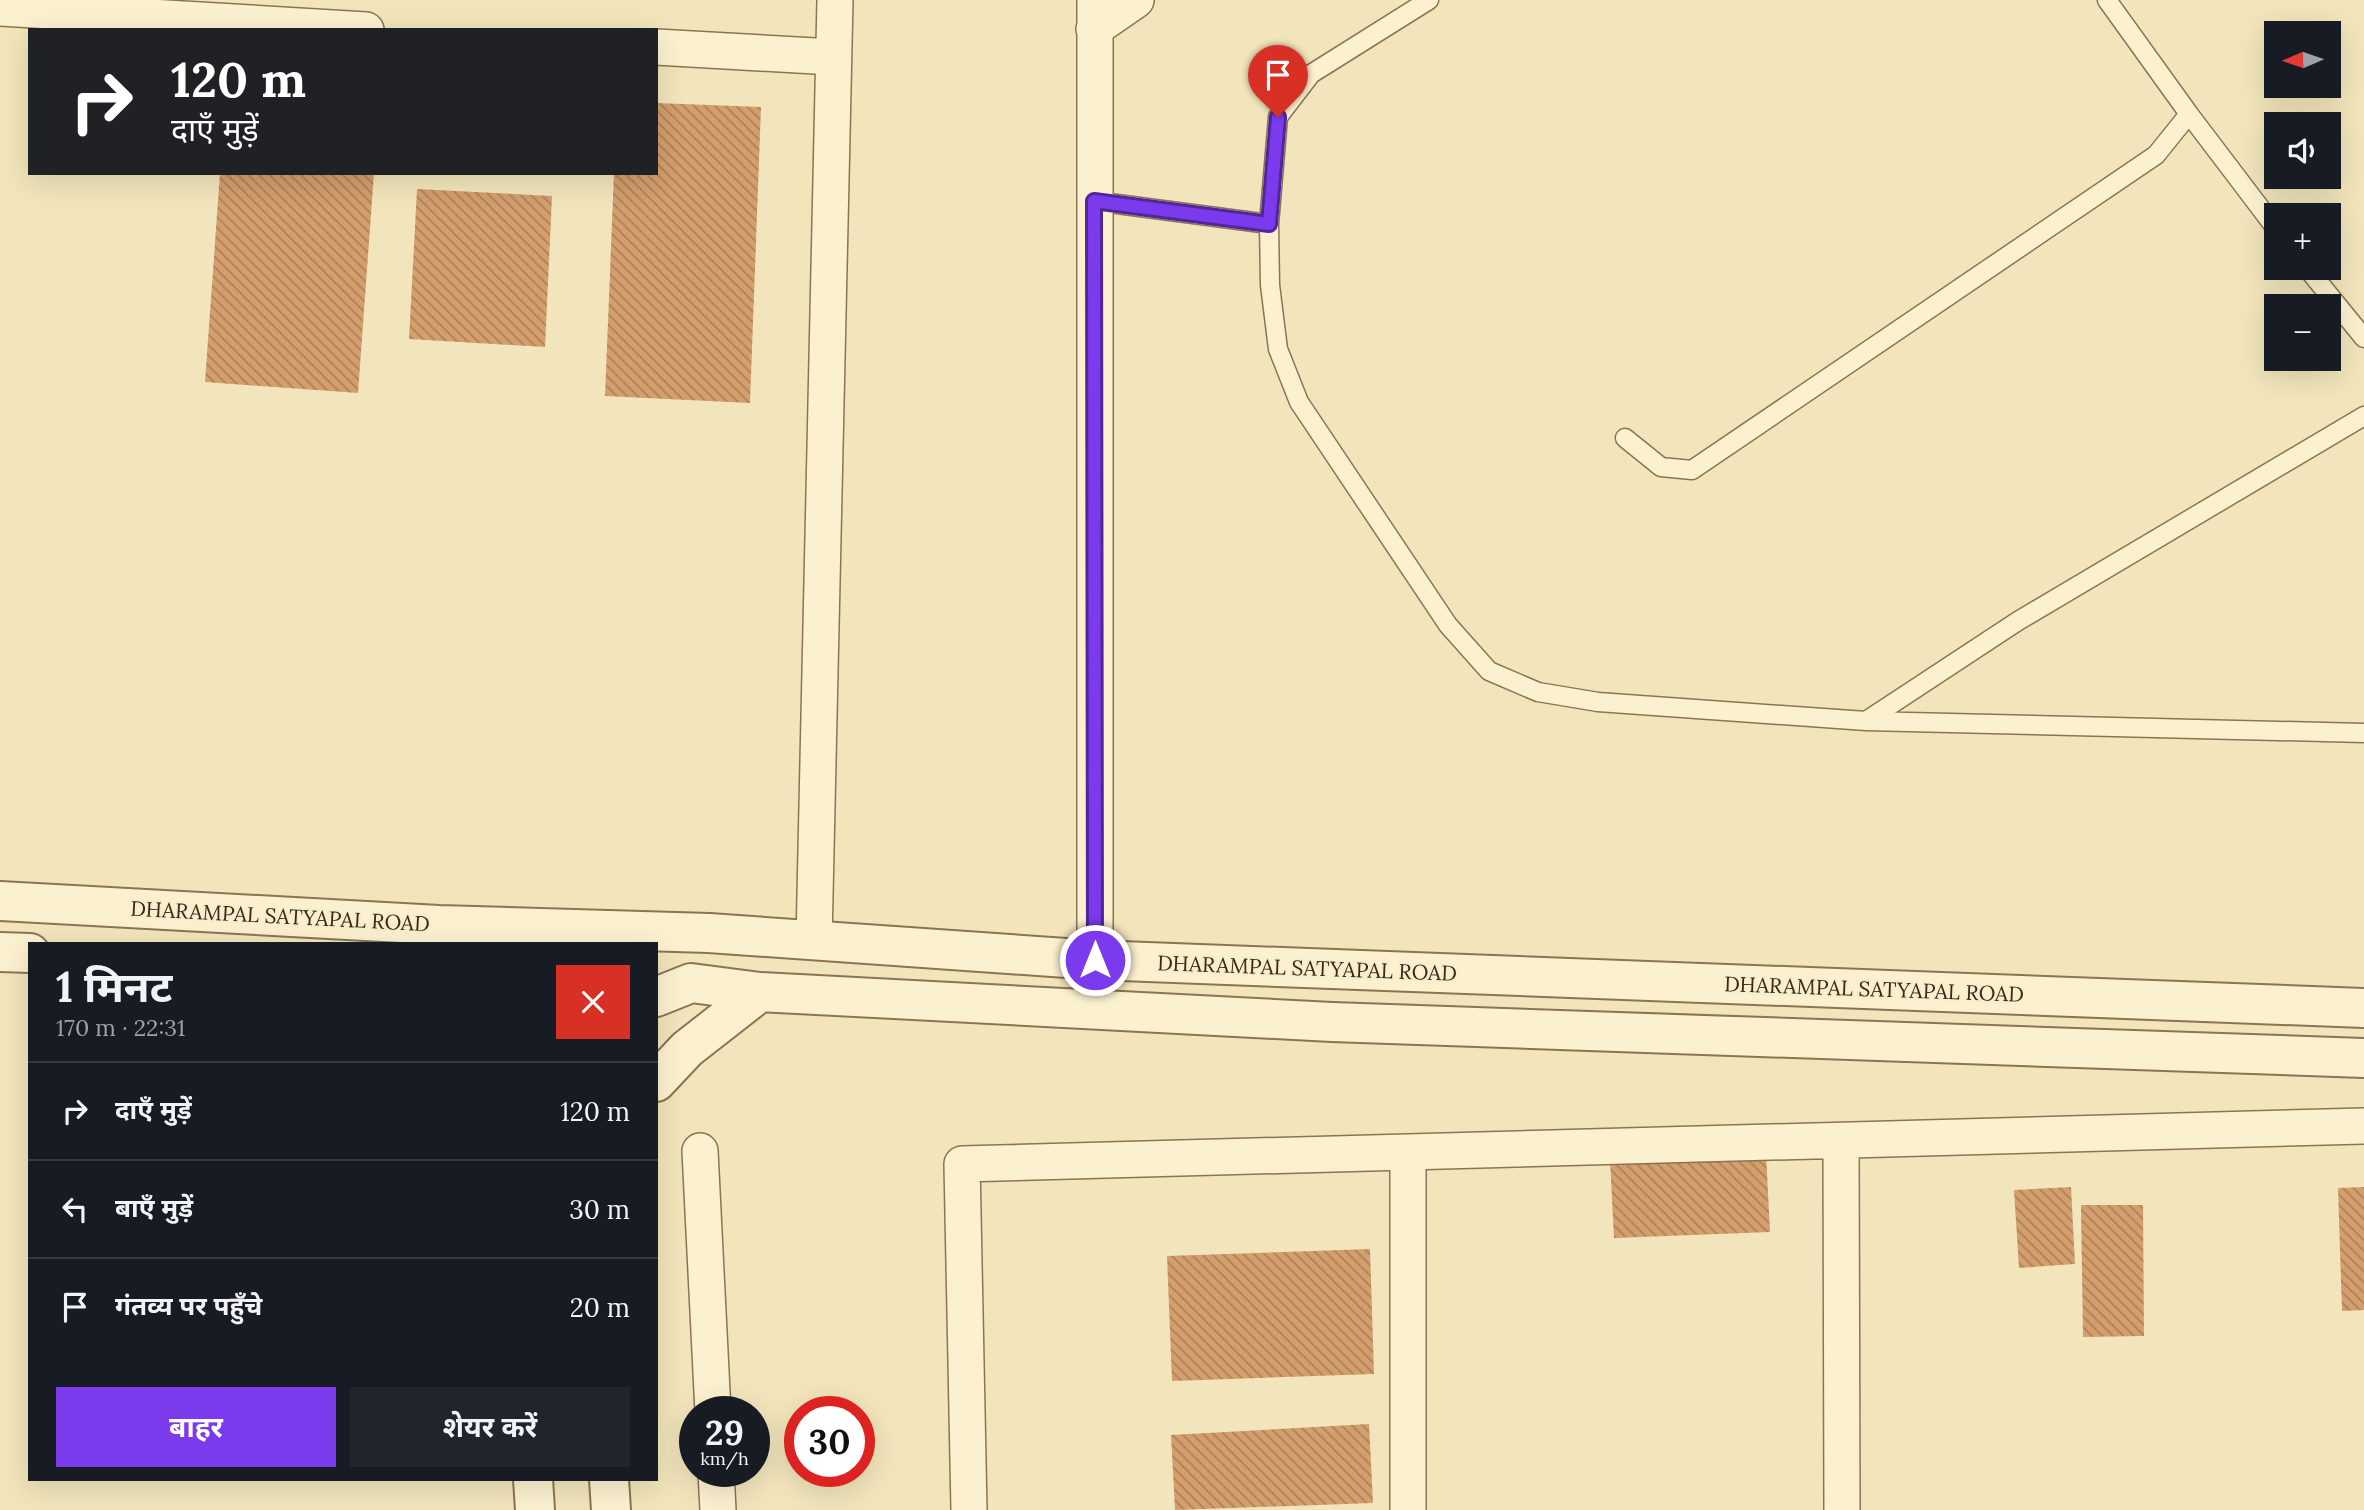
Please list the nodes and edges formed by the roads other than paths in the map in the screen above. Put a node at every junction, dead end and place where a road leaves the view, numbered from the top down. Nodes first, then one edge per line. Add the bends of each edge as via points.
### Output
1 (835, 0) edge
2 (1136, 0) edge
3 (1429, 0) edge
4 (2106, 0) edge
5 (0, 8) edge
6 (1095, 15) edge
7 (333, 28) edge
8 (658, 47) edge
9 (833, 57) junction
10 (2189, 114) junction
11 (1094, 201) junction
12 (2264, 213) edge
13 (1269, 224) junction
14 (2317, 280) edge
15 (2364, 338) edge
16 (2364, 416) edge
17 (1625, 438) dead end
18 (1866, 721) junction
19 (2364, 733) edge
20 (0, 901) edge
21 (509, 935) edge
22 (814, 940) junction
23 (0, 952) edge
24 (28, 953) edge
25 (1095, 960) junction
26 (760, 992) junction
27 (658, 996) edge
28 (2364, 1008) edge
29 (2364, 1058) edge
30 (658, 1080) edge
31 (2364, 1126) edge
32 (1841, 1141) junction
33 (700, 1151) dead end
34 (1408, 1152) junction
35 (712, 1396) edge
36 (533, 1481) edge
37 (610, 1481) edge
38 (717, 1487) edge
39 (535, 1510) edge
40 (611, 1510) edge
41 (718, 1510) edge
42 (969, 1510) edge
43 (1408, 1510) edge
44 (1842, 1510) edge

1 - 9 street
2 - 6 street
3 - 13 lane via 1311,74 1278,117
4 - 10 lane
5 - 7 street
6 - 11 street
8 - 9 street
9 - 22 street
10 - 12 lane
10 - 17 lane via 2156,155 1692,470 1661,467
11 - 13 lane
11 - 25 street
13 - 18 lane via 1278,349 1299,402 1448,625 1489,671 1538,692 1598,702
14 - 15 lane
16 - 18 lane via 2018,621
18 - 19 lane
20 - 21 street, DHARAMPAL SATYAPAL ROAD
21 - 22 street, DHARAMPAL SATYAPAL ROAD via 632,929
22 - 25 street, DHARAMPAL SATYAPAL ROAD
23 - 24 street
25 - 28 street, DHARAMPAL SATYAPAL ROAD
26 - 27 street via 691,983
26 - 29 street via 1332,1022
26 - 30 street via 687,1049
31 - 32 street
32 - 34 street
32 - 44 street
33 - 35 street
34 - 42 street via 962,1164
34 - 43 street
36 - 39 street
37 - 40 street
38 - 41 street

